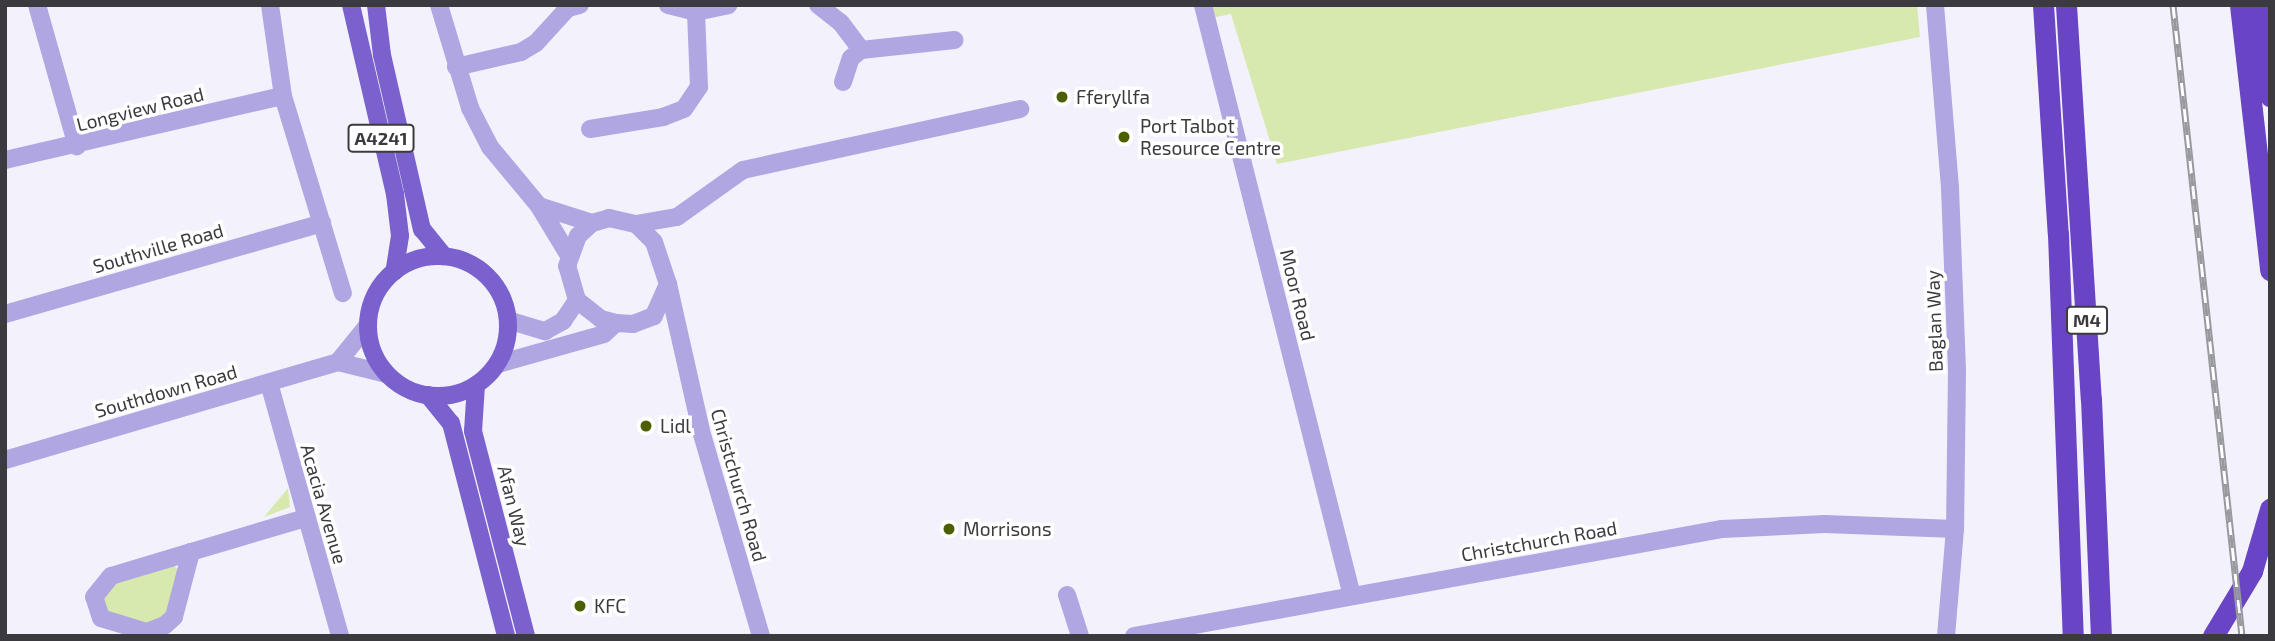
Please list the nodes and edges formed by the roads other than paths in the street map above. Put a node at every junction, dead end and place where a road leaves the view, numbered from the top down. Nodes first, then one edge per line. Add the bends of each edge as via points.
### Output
1 (37, 5) edge
2 (270, 5) edge
3 (351, 5) edge
4 (376, 5) edge
5 (439, 5) edge
6 (580, 5) edge
7 (668, 5) edge
8 (728, 5) edge
9 (818, 5) edge
10 (1203, 5) edge
11 (1935, 5) edge
12 (2043, 5) edge
13 (2066, 5) edge
14 (2240, 5) edge
15 (2259, 5) edge
16 (696, 12) junction
17 (954, 40) dead end
18 (861, 50) junction
19 (456, 67) junction
20 (843, 82) dead end
21 (283, 96) junction
22 (2270, 96) edge
23 (1020, 109) dead end
24 (590, 129) dead end
25 (77, 146) junction
26 (5, 160) edge
27 (539, 206) junction
28 (677, 217) junction
29 (322, 223) junction
30 (592, 223) junction
31 (636, 224) junction
32 (568, 254) junction
33 (660, 254) junction
34 (444, 256) junction
35 (2270, 270) edge
36 (394, 272) junction
37 (668, 284) junction
38 (343, 293) dead end
39 (577, 300) junction
40 (5, 314) edge
41 (508, 320) junction
42 (644, 322) junction
43 (616, 323) junction
44 (368, 325) junction
45 (679, 344) junction
46 (338, 362) junction
47 (498, 364) junction
48 (387, 374) junction
49 (268, 383) junction
50 (476, 385) junction
51 (428, 395) junction
52 (5, 460) edge
53 (2270, 509) edge
54 (305, 518) junction
55 (1955, 529) junction
56 (191, 552) junction
57 (1067, 595) dead end
58 (1352, 596) junction
59 (340, 636) edge
60 (506, 636) edge
61 (526, 636) edge
62 (761, 636) edge
63 (1080, 636) edge
64 (1134, 636) edge
65 (1946, 636) edge
66 (2073, 636) edge
67 (2101, 636) edge
68 (2213, 636) edge

1 - 25 street
2 - 21 street
3 - 36 main road, A4241 via 394,194 400,236
4 - 34 main road, A4241 via 382,55 422,229
5 - 19 street
6 - 19 street via 568,8 536,43 521,52
7 - 16 street
8 - 16 street
9 - 18 street via 841,23
10 - 58 street, Moor Road
11 - 55 street, Baglan Way via 1955,314
12 - 66 highway, M4 via 2059,248
13 - 67 highway, M4
14 - 35 highway
15 - 22 highway
16 - 24 street via 699,87 684,109
17 - 18 street
18 - 20 street via 851,58
19 - 27 street via 490,147
21 - 25 street, Longview Road
21 - 29 street
23 - 28 street via 743,170
25 - 26 street, Longview Road
27 - 30 street
27 - 32 street
28 - 31 street
28 - 33 street
29 - 38 street
29 - 40 street, Southville Road
30 - 31 street via 609,218
30 - 32 street
31 - 33 street
32 - 39 street
33 - 37 street
34 - 36 main road via 417,259
34 - 41 main road, A4241 via 460,259 488,276 505,304
36 - 44 main road, A4241 via 375,296
37 - 42 street via 660,309
37 - 45 street, Christchurch Road
39 - 41 street via 563,321 545,331 522,328
39 - 43 street
41 - 47 main road via 507,343
42 - 43 street
42 - 45 street via 658,323
43 - 47 street via 604,334
44 - 46 street
44 - 48 main road via 373,351
45 - 62 street, Christchurch Road
46 - 48 street
46 - 49 street, Southdown Road
47 - 50 main road
48 - 51 main road
49 - 52 street, Southdown Road
49 - 54 street, Acacia Avenue
50 - 51 main road via 444,396
50 - 61 main road, Afan Way via 473,431
51 - 60 main road, Afan Way via 451,423
53 - 68 highway via 2252,571
54 - 56 street
54 - 59 street, Acacia Avenue
55 - 58 street, Christchurch Road via 1825,524 1722,529
55 - 65 street, Baglan Way
56 - 56 street via 104,580 94,597 101,618 146,632 165,625 174,617
57 - 63 street
58 - 64 street, Christchurch Road

